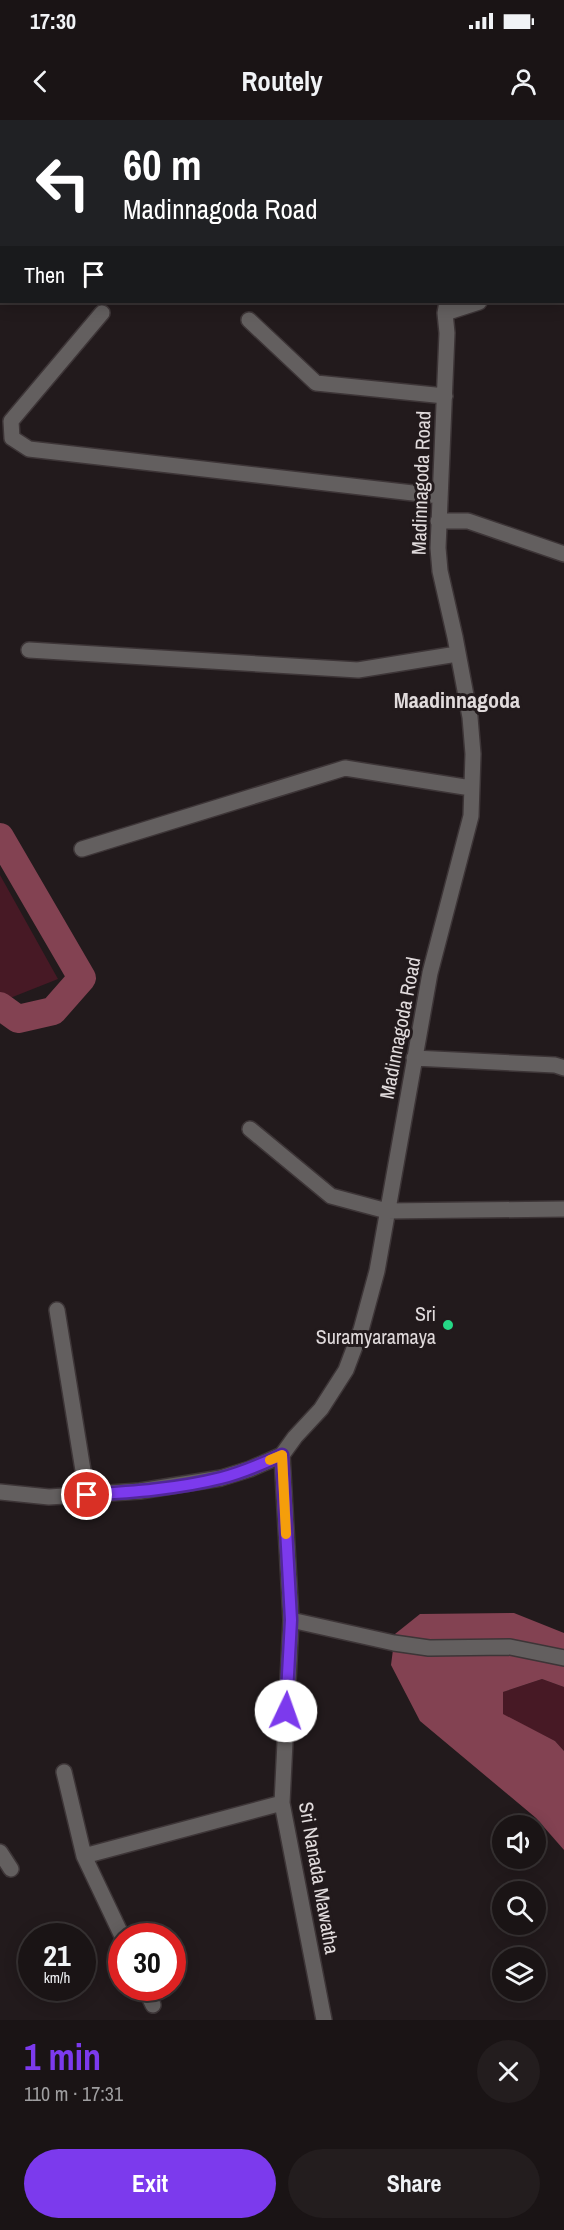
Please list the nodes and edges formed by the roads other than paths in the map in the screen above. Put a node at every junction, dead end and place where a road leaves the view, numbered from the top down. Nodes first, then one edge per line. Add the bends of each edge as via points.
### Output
1 (472, 303) edge
2 (446, 307) edge
3 (102, 313) dead end
4 (249, 320) dead end
5 (445, 396) junction
6 (439, 496) junction
7 (438, 521) junction
8 (564, 554) edge
9 (29, 650) dead end
10 (457, 654) junction
11 (471, 789) junction
12 (82, 849) dead end
13 (414, 1058) junction
14 (564, 1068) edge
15 (250, 1129) dead end
16 (564, 1209) edge
17 (387, 1211) junction
18 (57, 1310) dead end
19 (282, 1455) junction
20 (0, 1492) edge
21 (87, 1495) junction
22 (291, 1620) junction
23 (564, 1658) edge
24 (64, 1772) dead end
25 (282, 1803) junction
26 (0, 1852) edge
27 (84, 1856) junction
28 (11, 1869) dead end
29 (116, 1923) edge
30 (151, 2001) edge
31 (153, 2005) dead end
32 (324, 2020) edge

1 - 2 street
2 - 5 street, Madinnagoda Road
3 - 6 street via 11,421 12,438 29,449
4 - 5 street via 316,384
5 - 6 street, Madinnagoda Road
6 - 7 street, Madinnagoda Road
7 - 8 street via 468,521
7 - 10 street, Madinnagoda Road via 440,571
9 - 10 street via 358,670
10 - 11 street, Madinnagoda Road via 470,717
11 - 12 street via 345,768
11 - 13 street, Madinnagoda Road via 471,816 430,973
13 - 14 street
13 - 17 street, Madinnagoda Road
15 - 17 street via 332,1197
16 - 17 street
17 - 19 street, Madinnagoda Road via 377,1271 346,1370
18 - 21 street
19 - 21 street, Madinnagoda Road via 221,1478
19 - 22 street, Sri Nanada Mawatha
20 - 21 street, Madinnagoda Road via 49,1497
22 - 23 street via 429,1648 510,1647
22 - 25 street, Sri Nanada Mawatha
24 - 27 street
25 - 27 street
25 - 32 street, Sri Nanada Mawatha
26 - 28 street
27 - 29 street
30 - 31 street

